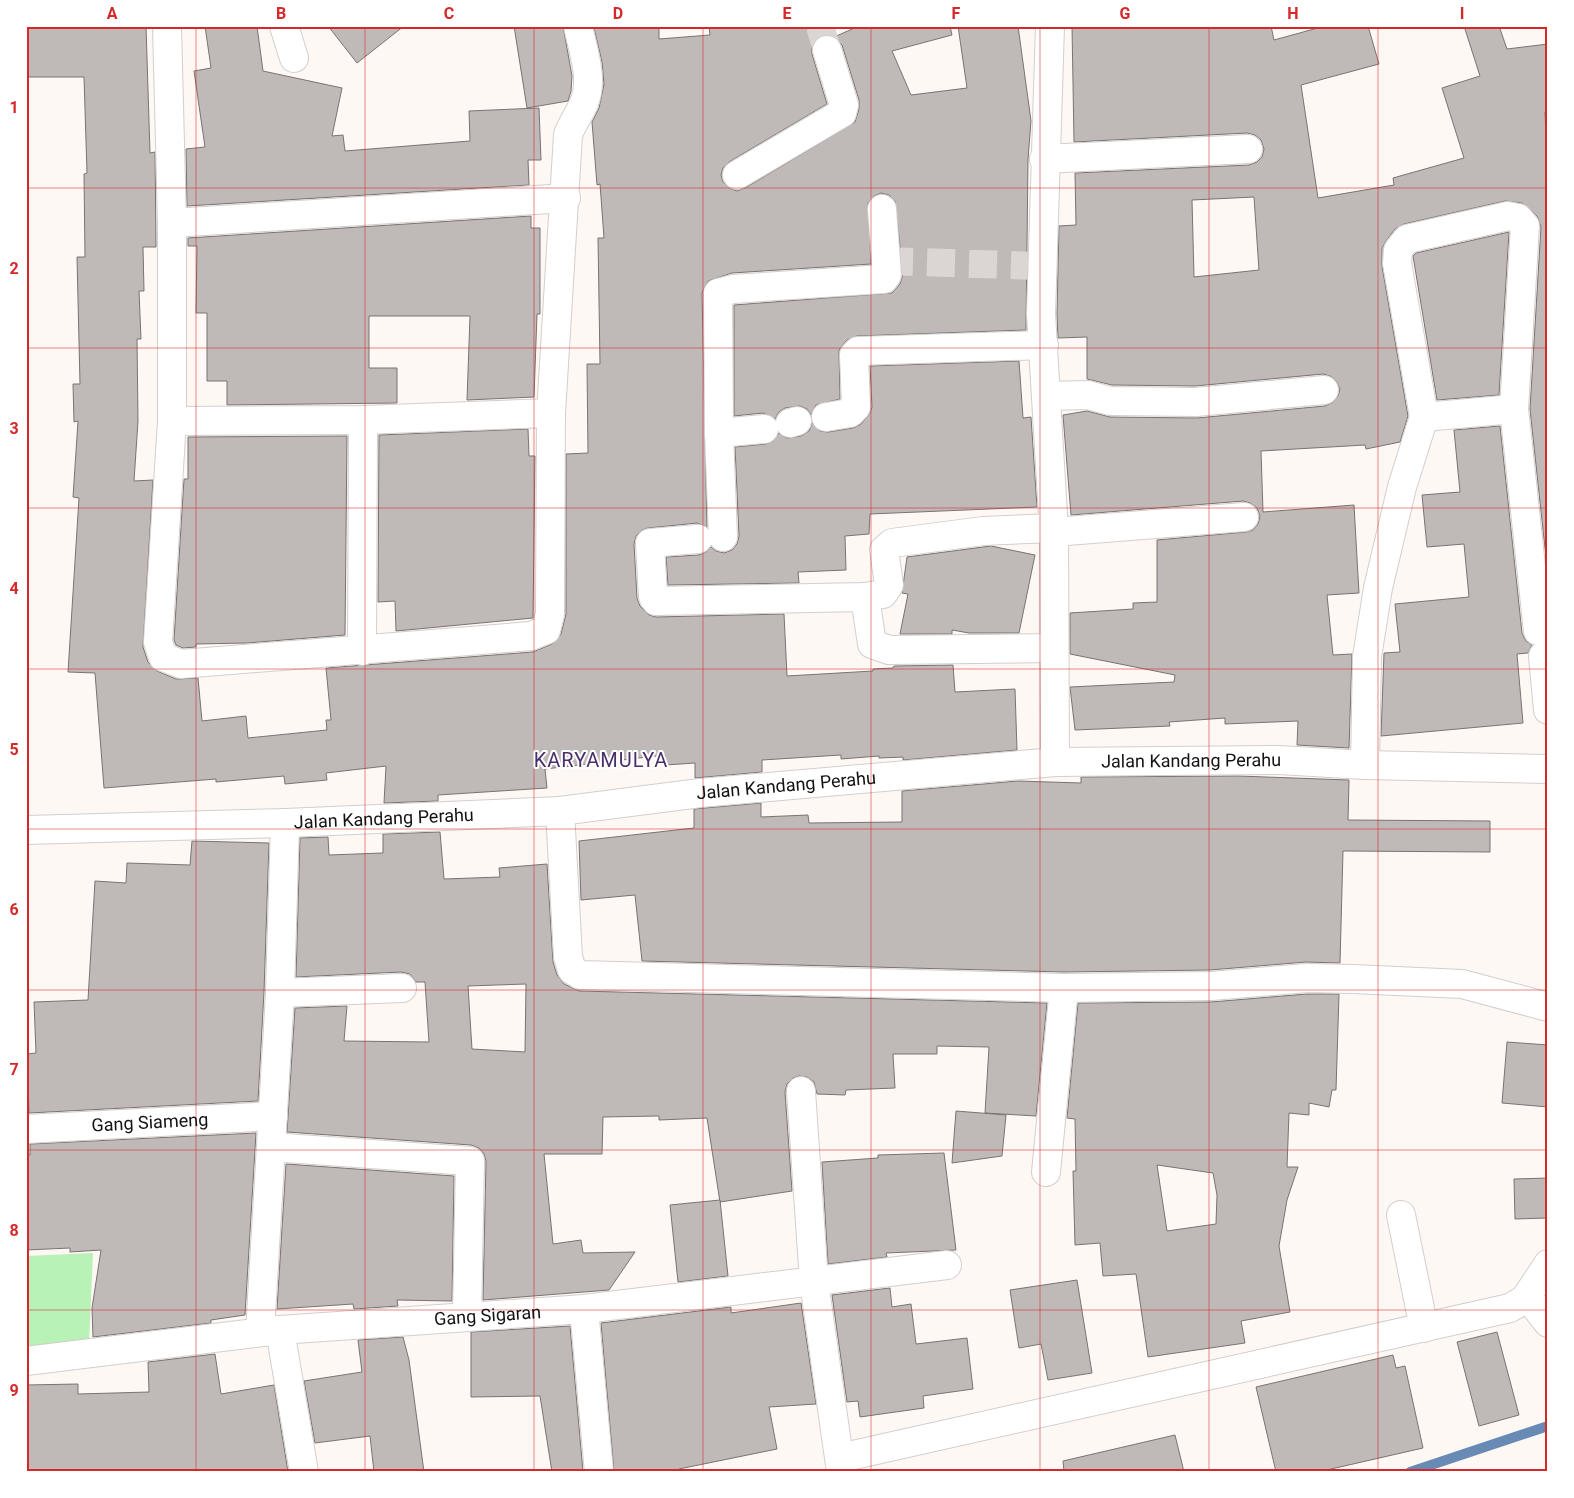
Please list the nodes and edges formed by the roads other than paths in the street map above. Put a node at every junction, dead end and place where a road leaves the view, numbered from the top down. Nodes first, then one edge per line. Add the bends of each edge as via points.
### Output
1 (167, 26) edge
2 (284, 26) edge
3 (578, 26) edge
4 (1050, 26) edge
5 (827, 50) tunnel mouth
6 (294, 58) dead end
7 (1248, 149) dead end
8 (1044, 159) junction
9 (737, 175) dead end
10 (566, 198) junction
11 (882, 209) dead end
12 (172, 223) junction
13 (1044, 344) junction
14 (1324, 390) dead end
15 (1046, 396) junction
16 (1514, 409) junction
17 (551, 414) junction
18 (826, 417) dead end
19 (1424, 417) junction
20 (363, 420) junction
21 (172, 421) junction
22 (764, 429) dead end
23 (719, 433) junction
24 (1244, 517) dead end
25 (1054, 530) junction
26 (865, 597) junction
27 (1054, 648) junction
28 (362, 651) junction
29 (1548, 710) edge
30 (1055, 762) junction
31 (1366, 765) junction
32 (1548, 769) edge
33 (560, 811) junction
34 (285, 823) junction
35 (26, 830) edge
36 (402, 988) dead end
37 (1064, 988) junction
38 (280, 993) junction
39 (1548, 1007) edge
40 (802, 1090) dead end
41 (273, 1116) junction
42 (26, 1129) edge
43 (271, 1148) junction
44 (1046, 1172) dead end
45 (1401, 1216) dead end
46 (1548, 1264) edge
47 (947, 1265) dead end
48 (814, 1282) junction
49 (1527, 1296) junction
50 (584, 1309) junction
51 (467, 1317) junction
52 (1548, 1323) edge
53 (1424, 1328) junction
54 (270, 1331) junction
55 (26, 1361) edge
56 (840, 1465) edge
57 (304, 1472) edge
58 (599, 1472) edge

1 - 12 street
2 - 6 street
3 - 10 street via 588,83 584,104 568,135
4 - 8 street
5 - 9 street via 844,105 842,113
7 - 8 street
8 - 13 street via 1041,314
10 - 12 street
10 - 17 street
11 - 23 street via 887,275 884,279 733,289 718,294
12 - 21 street
13 - 15 street
13 - 18 street via 858,352 854,355 856,407 850,413
14 - 15 street via 1196,402 1110,401 1088,395
15 - 25 street
16 - 19 street
16 - 19 street via 1525,226 1518,218 1508,216 1407,239 1398,250 1397,262
16 - 29 street
17 - 20 street
17 - 28 street via 550,614 546,630 531,636
19 - 31 street via 1402,487 1378,588 1367,657
20 - 21 street
20 - 28 street
21 - 28 street via 158,642 163,658 181,664
22 - 23 street
23 - 26 street via 711,538 650,543 653,598 656,602
24 - 25 street
25 - 26 street via 983,531 892,543 884,550 888,590
25 - 27 street
26 - 27 street via 872,644 888,650
27 - 30 street
30 - 31 street, Jalan Kandang Perahu via 1279,760
30 - 33 street, Jalan Kandang Perahu via 700,793
31 - 32 street, Jalan Kandang Perahu
33 - 34 street, Jalan Kandang Perahu
33 - 37 street via 568,957 572,970 580,975
34 - 35 street, Jalan Kandang Perahu
34 - 38 street
36 - 38 street
37 - 39 street via 1212,986 1299,979 1353,979 1462,984
37 - 44 street
38 - 41 street
40 - 48 street
41 - 42 street, Gang Siameng
41 - 43 street
43 - 51 street via 470,1161
43 - 54 street
45 - 53 street
46 - 49 street
47 - 48 street, Gang Sigaran
48 - 50 street, Gang Sigaran
48 - 56 street
49 - 52 street
49 - 53 street via 1510,1308
50 - 51 street, Gang Sigaran
50 - 58 street
51 - 54 street, Gang Sigaran
53 - 56 street
54 - 55 street, Gang Sigaran
54 - 57 street

